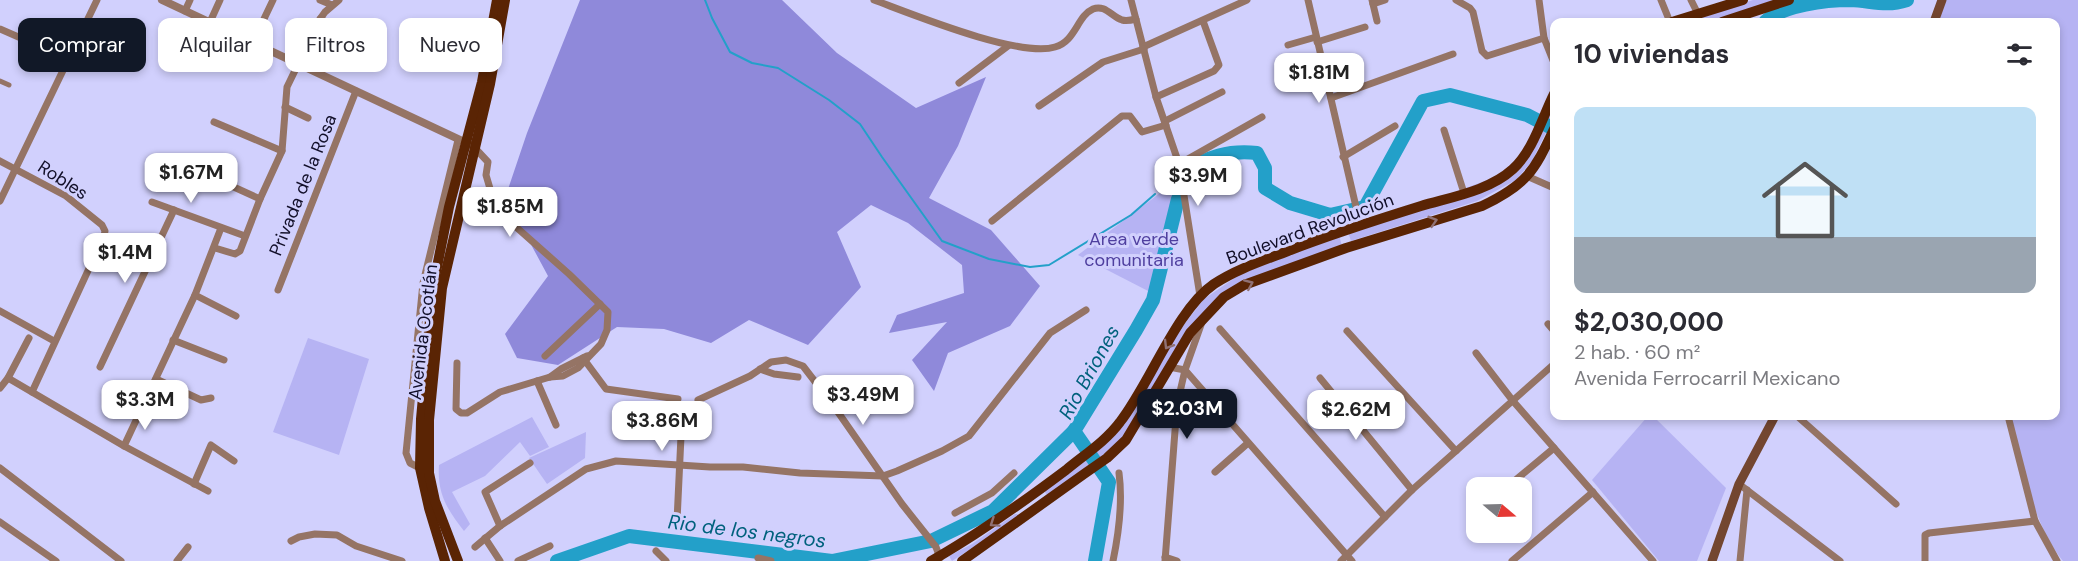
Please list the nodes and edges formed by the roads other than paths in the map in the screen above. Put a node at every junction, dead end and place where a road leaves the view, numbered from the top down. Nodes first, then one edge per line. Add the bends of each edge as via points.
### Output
1 (97, 0) edge
2 (162, 0) edge
3 (190, 0) edge
4 (220, 0) edge
5 (273, 0) edge
6 (320, 0) edge
7 (339, 0) edge
8 (496, 0) edge
9 (505, 0) edge
10 (876, 0) edge
11 (1131, 0) edge
12 (1247, 0) edge
13 (1308, 0) edge
14 (1385, 0) edge
15 (1456, 0) edge
16 (1539, 0) edge
17 (1661, 0) edge
18 (1691, 0) edge
19 (1743, 0) edge
20 (1788, 0) edge
21 (1942, 1) edge
22 (1372, 2) edge
23 (332, 5) junction
24 (185, 11) junction
25 (1698, 14) junction
26 (87, 18) edge
27 (201, 18) edge
28 (212, 18) edge
29 (264, 18) edge
30 (321, 18) edge
31 (1669, 18) edge
32 (1684, 18) edge
33 (1734, 18) edge
34 (1936, 18) edge
35 (1136, 19) junction
36 (1203, 21) junction
37 (1377, 21) dead end
38 (1365, 27) dead end
39 (0, 29) edge
40 (18, 37) edge
41 (1544, 38) junction
42 (1317, 39) junction
43 (1288, 45) dead end
44 (1008, 46) junction
45 (1144, 48) junction
46 (1550, 53) edge
47 (1453, 54) dead end
48 (60, 72) edge
49 (293, 72) edge
50 (316, 72) edge
51 (0, 81) edge
52 (959, 83) dead end
53 (9, 85) dead end
54 (356, 91) junction
55 (1222, 92) dead end
56 (1156, 97) junction
57 (1331, 98) junction
58 (1550, 102) edge
59 (1039, 106) dead end
60 (285, 107) junction
61 (1262, 117) dead end
62 (308, 118) dead end
63 (214, 122) dead end
64 (1165, 123) junction
65 (1395, 126) dead end
66 (1444, 130) dead end
67 (1550, 138) edge
68 (466, 143) junction
69 (282, 152) junction
70 (1343, 157) junction
71 (170, 158) dead end
72 (0, 161) edge
73 (1179, 164) junction
74 (16, 168) junction
75 (1529, 177) junction
76 (1550, 186) edge
77 (1464, 193) junction
78 (260, 199) junction
79 (0, 201) edge
80 (152, 202) dead end
81 (174, 210) junction
82 (1359, 219) junction
83 (992, 221) dead end
84 (221, 228) junction
85 (1340, 231) junction
86 (245, 236) junction
87 (215, 248) junction
88 (1346, 248) junction
89 (278, 290) dead end
90 (195, 295) junction
91 (1200, 296) junction
92 (600, 304) junction
93 (1086, 310) dead end
94 (0, 311) edge
95 (236, 316) dead end
96 (1203, 318) junction
97 (1548, 324) dead end
98 (1550, 326) edge
99 (1220, 329) dead end
100 (1347, 331) dead end
101 (29, 338) dead end
102 (173, 340) junction
103 (54, 341) junction
104 (1476, 353) dead end
105 (545, 356) dead end
106 (586, 358) junction
107 (224, 360) dead end
108 (457, 363) dead end
109 (1169, 367) junction
110 (100, 368) dead end
111 (1550, 368) edge
112 (760, 369) junction
113 (1185, 370) junction
114 (798, 377) dead end
115 (8, 378) junction
116 (1320, 378) dead end
117 (156, 379) junction
118 (537, 381) junction
119 (0, 388) edge
120 (32, 392) junction
121 (211, 398) dead end
122 (678, 399) dead end
123 (698, 399) dead end
124 (1513, 401) junction
125 (682, 415) dead end
126 (1773, 420) edge
127 (1802, 420) edge
128 (2009, 420) edge
129 (556, 425) dead end
130 (1248, 443) junction
131 (124, 446) junction
132 (1554, 448) junction
133 (1455, 451) junction
134 (234, 460) dead end
135 (530, 462) dead end
136 (680, 466) junction
137 (0, 468) edge
138 (1215, 472) dead end
139 (1014, 473) dead end
140 (1119, 473) dead end
141 (883, 476) junction
142 (1519, 477) edge
143 (194, 484) junction
144 (1743, 487) junction
145 (1042, 488) junction
146 (1412, 490) junction
147 (1592, 490) junction
148 (208, 491) dead end
149 (1050, 499) junction
150 (1896, 504) dead end
151 (1017, 507) junction
152 (955, 513) dead end
153 (1385, 517) junction
154 (1025, 518) junction
155 (677, 521) dead end
156 (2035, 521) junction
157 (0, 522) edge
158 (500, 525) junction
159 (485, 538) junction
160 (291, 541) dead end
161 (550, 546) dead end
162 (188, 547) dead end
163 (475, 547) dead end
164 (656, 551) dead end
165 (937, 556) edge
166 (758, 558) dead end
167 (1165, 559) edge
168 (1346, 559) edge
169 (56, 561) edge
170 (121, 561) edge
171 (177, 561) edge
172 (402, 561) edge
173 (446, 561) edge
174 (458, 561) edge
175 (500, 561) edge
176 (518, 561) edge
177 (666, 561) edge
178 (771, 561) edge
179 (962, 561) edge
180 (1113, 561) edge
181 (1178, 561) edge
182 (1512, 561) edge
183 (1653, 561) edge
184 (1713, 561) edge
185 (1740, 561) edge
186 (1840, 561) edge
187 (1925, 561) edge
188 (2057, 561) edge

1 - 26 street
2 - 24 street
3 - 24 street
4 - 28 street
5 - 29 street
6 - 23 street
7 - 23 street
8 - 68 main road, Avenida Ocotlán via 482,82
9 - 68 main road, Avenida Ocotlán via 490,84
10 - 44 street
11 - 35 street
12 - 36 street
13 - 42 street
14 - 22 street
15 - 41 street via 1473,12 1487,56
16 - 41 street
17 - 31 street
18 - 25 street
19 - 25 main road
20 - 33 main road
21 - 34 main road
22 - 37 street
23 - 30 street
24 - 27 street
25 - 32 main road
35 - 44 street via 1122,20 1103,8 1094,9 1066,43 1053,48
35 - 45 street
36 - 45 street
36 - 56 street via 1219,65 1214,71
38 - 42 street
39 - 40 street
41 - 46 street
42 - 43 street
42 - 57 street
44 - 52 street
45 - 56 street
45 - 59 street via 1104,62
47 - 57 street
48 - 74 street
49 - 60 street
50 - 54 street
51 - 53 street
54 - 68 street
54 - 89 street, Privada de la Rosa
55 - 64 street
56 - 64 street
57 - 70 street
58 - 77 main road, Boulevard Revolución via 1514,169
60 - 62 street
60 - 69 street
61 - 73 street
63 - 69 street
64 - 73 street
64 - 83 street via 1142,132 1130,116 1122,116
65 - 70 street
66 - 77 street
67 - 75 main road, Boulevard Revolución
68 - 92 street via 488,162 486,175 491,192 506,218
68 - 173 main road, Avenida Ocotlán via 433,287 421,419 420,468
68 - 174 main road, Avenida Ocotlán via 442,288 429,420 429,473 435,501
69 - 78 street
70 - 82 street
71 - 78 street
72 - 74 street, Robles
73 - 91 street
74 - 79 street
74 - 103 street, Robles via 66,196 105,231
75 - 76 street
88 -> 75 main road, Boulevard Revolución via 1482,206
77 - 82 main road, Boulevard Revolución
78 - 86 street
80 - 81 street
81 - 84 street
81 - 110 street
82 - 85 main road, Boulevard Revolución
84 - 86 street
84 - 87 street
85 - 88 main road
85 - 91 main road, Boulevard Revolución via 1240,269
86 - 87 street via 237,254
87 - 90 street
96 -> 88 main road, Boulevard Revolución via 1224,297 1244,285
90 - 95 street
90 - 102 street
91 -> 145 main road, Boulevard Revolución via 1128,412 1106,438
92 - 105 street
92 - 106 street via 608,312 607,330 601,344
93 - 141 street via 1050,333 964,440
94 - 103 street
96 - 109 main road, Boulevard Revolución
96 - 113 street
97 - 98 street
99 - 153 street
100 - 133 street
101 - 115 street
102 - 107 street
102 - 117 street
103 - 120 street
104 - 124 street
106 - 118 street
106 - 122 street via 606,389
108 - 118 street via 456,409 461,413 500,392
109 - 113 street
109 - 149 main road, Boulevard Revolución via 1134,427 1115,450
111 - 124 street
112 - 114 street
112 - 123 street
112 - 141 street via 771,362 786,360 803,366
113 - 130 street
113 - 167 street via 1177,405
115 - 119 street
115 - 120 street
116 - 146 street
117 - 121 street via 201,400
117 - 131 street
118 - 129 street
120 - 131 street
124 - 132 street
124 - 133 street
125 - 136 street
126 - 144 main road
127 - 150 street
128 - 156 street
130 - 138 street
130 - 168 street
131 - 143 street
132 - 142 street
132 - 147 street
133 - 146 street
134 - 143 street via 211,445
135 - 158 street via 484,492
136 - 141 street
136 - 155 street
136 - 158 street via 616,462 586,469
137 - 170 street
139 - 152 street via 992,493
140 - 180 street via 1119,532
141 - 165 street
143 - 148 street
144 - 184 main road
144 - 185 street
144 - 186 street
145 - 149 main road
145 - 151 main road, Boulevard Revolución
146 - 153 street
147 - 182 street
147 - 183 street
149 - 154 main road, Boulevard Revolución
151 - 154 main road
151 -> 165 main road, Boulevard Revolución
153 - 168 street
154 - 179 main road, Boulevard Revolución
156 - 187 street via 1929,533 1923,541
156 - 188 street
157 - 169 street
158 - 159 street
159 - 163 street
159 - 175 street
160 - 172 street via 315,534 338,535 356,546
161 - 176 street
162 - 171 street
164 - 177 street
166 - 178 street
167 - 181 street

